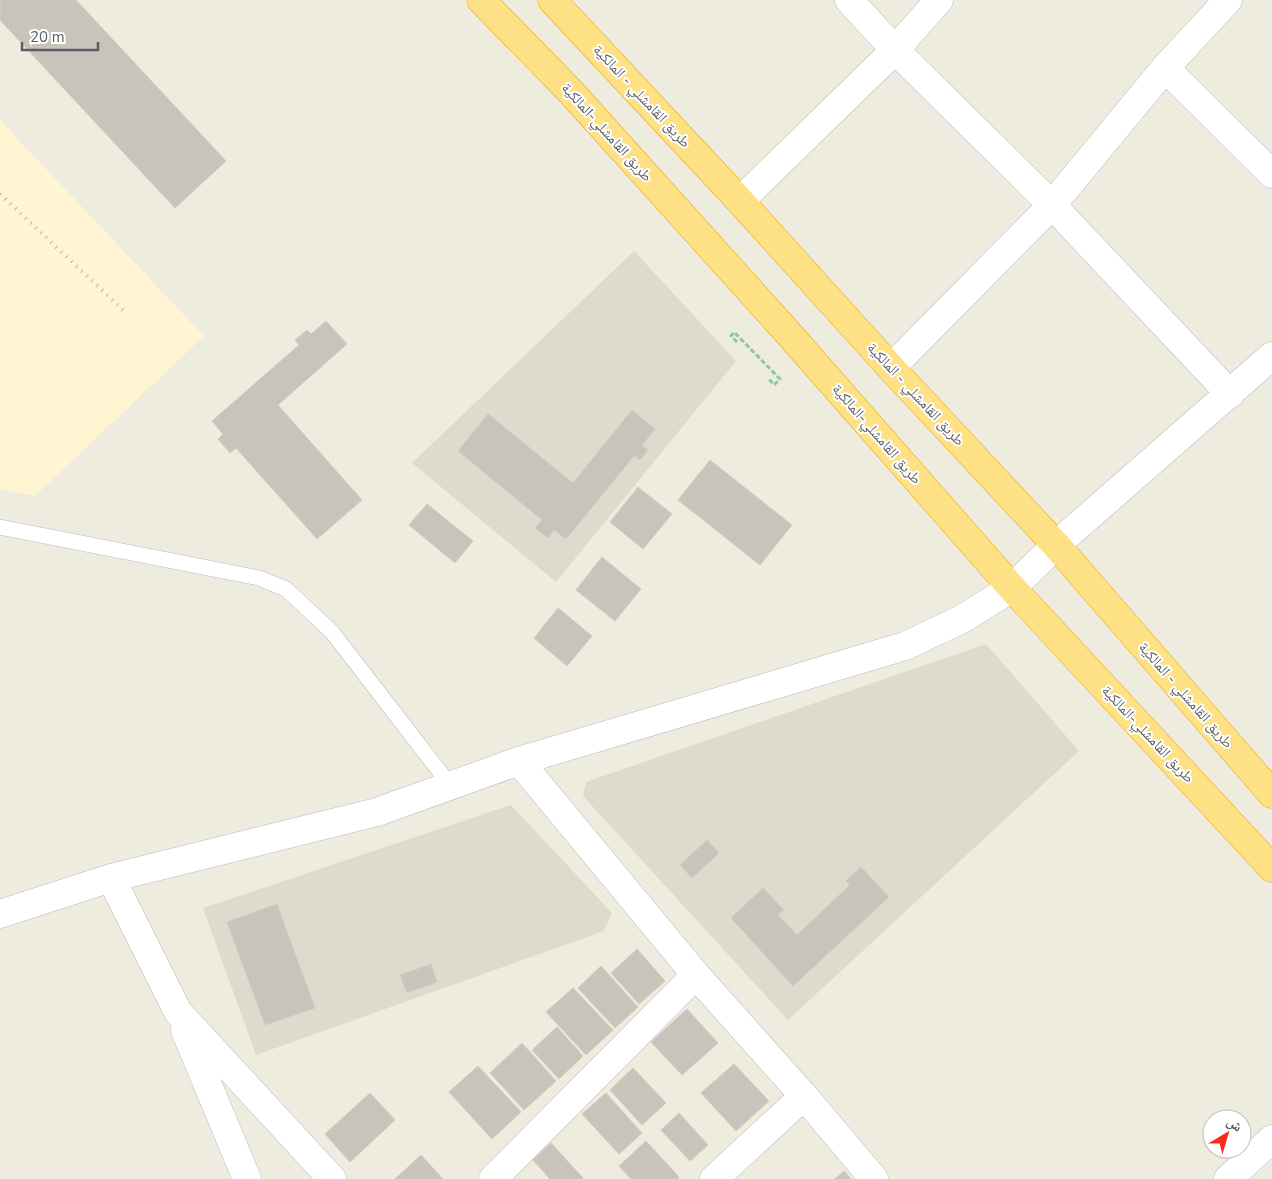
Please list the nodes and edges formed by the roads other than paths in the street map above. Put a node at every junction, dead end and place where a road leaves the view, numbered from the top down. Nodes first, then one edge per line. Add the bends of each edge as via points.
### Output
1 (481, 0) edge
2 (552, 0) edge
3 (849, 0) edge
4 (939, 0) edge
5 (1228, 0) edge
6 (895, 50) junction
7 (1165, 68) junction
8 (1272, 174) edge
9 (740, 201) junction
10 (1052, 206) junction
11 (1272, 356) edge
12 (891, 368) junction
13 (1230, 394) junction
14 (0, 527) edge
15 (1056, 546) junction
16 (1012, 588) junction
17 (519, 761) junction
18 (450, 785) junction
19 (1272, 794) edge
20 (1272, 868) edge
21 (111, 878) junction
22 (0, 914) edge
23 (696, 975) junction
24 (178, 1012) junction
25 (804, 1096) junction
26 (1272, 1139) edge
27 (1256, 1170) edge
28 (247, 1179) edge
29 (332, 1179) edge
30 (493, 1179) edge
31 (714, 1179) edge
32 (874, 1179) edge
33 (1228, 1179) edge

1 - 16 highway, طريق القامشلي-المالكية via 577,98
2 - 9 highway, طريق القامشلي - المالكية
3 - 6 street
4 - 6 street
5 - 7 street
6 - 9 street
6 - 10 street
7 - 8 street
7 - 10 street
9 - 12 highway, طريق القامشلي - المالكية
10 - 12 street
10 - 13 street
11 - 13 street
12 - 15 highway, طريق القامشلي - المالكية
13 - 15 street
14 - 18 lane via 259,578 286,589 332,632
15 - 16 street
15 - 19 highway, طريق القامشلي - المالكية
16 - 17 street via 962,619 905,646
16 - 20 highway, طريق القامشلي-المالكية
17 - 18 street
17 - 23 street
18 - 21 street via 376,812
21 - 22 street
21 - 24 street
23 - 25 street
23 - 30 street
24 - 28 street
24 - 29 street
25 - 31 street
25 - 32 street
26 - 27 street
27 - 33 street

